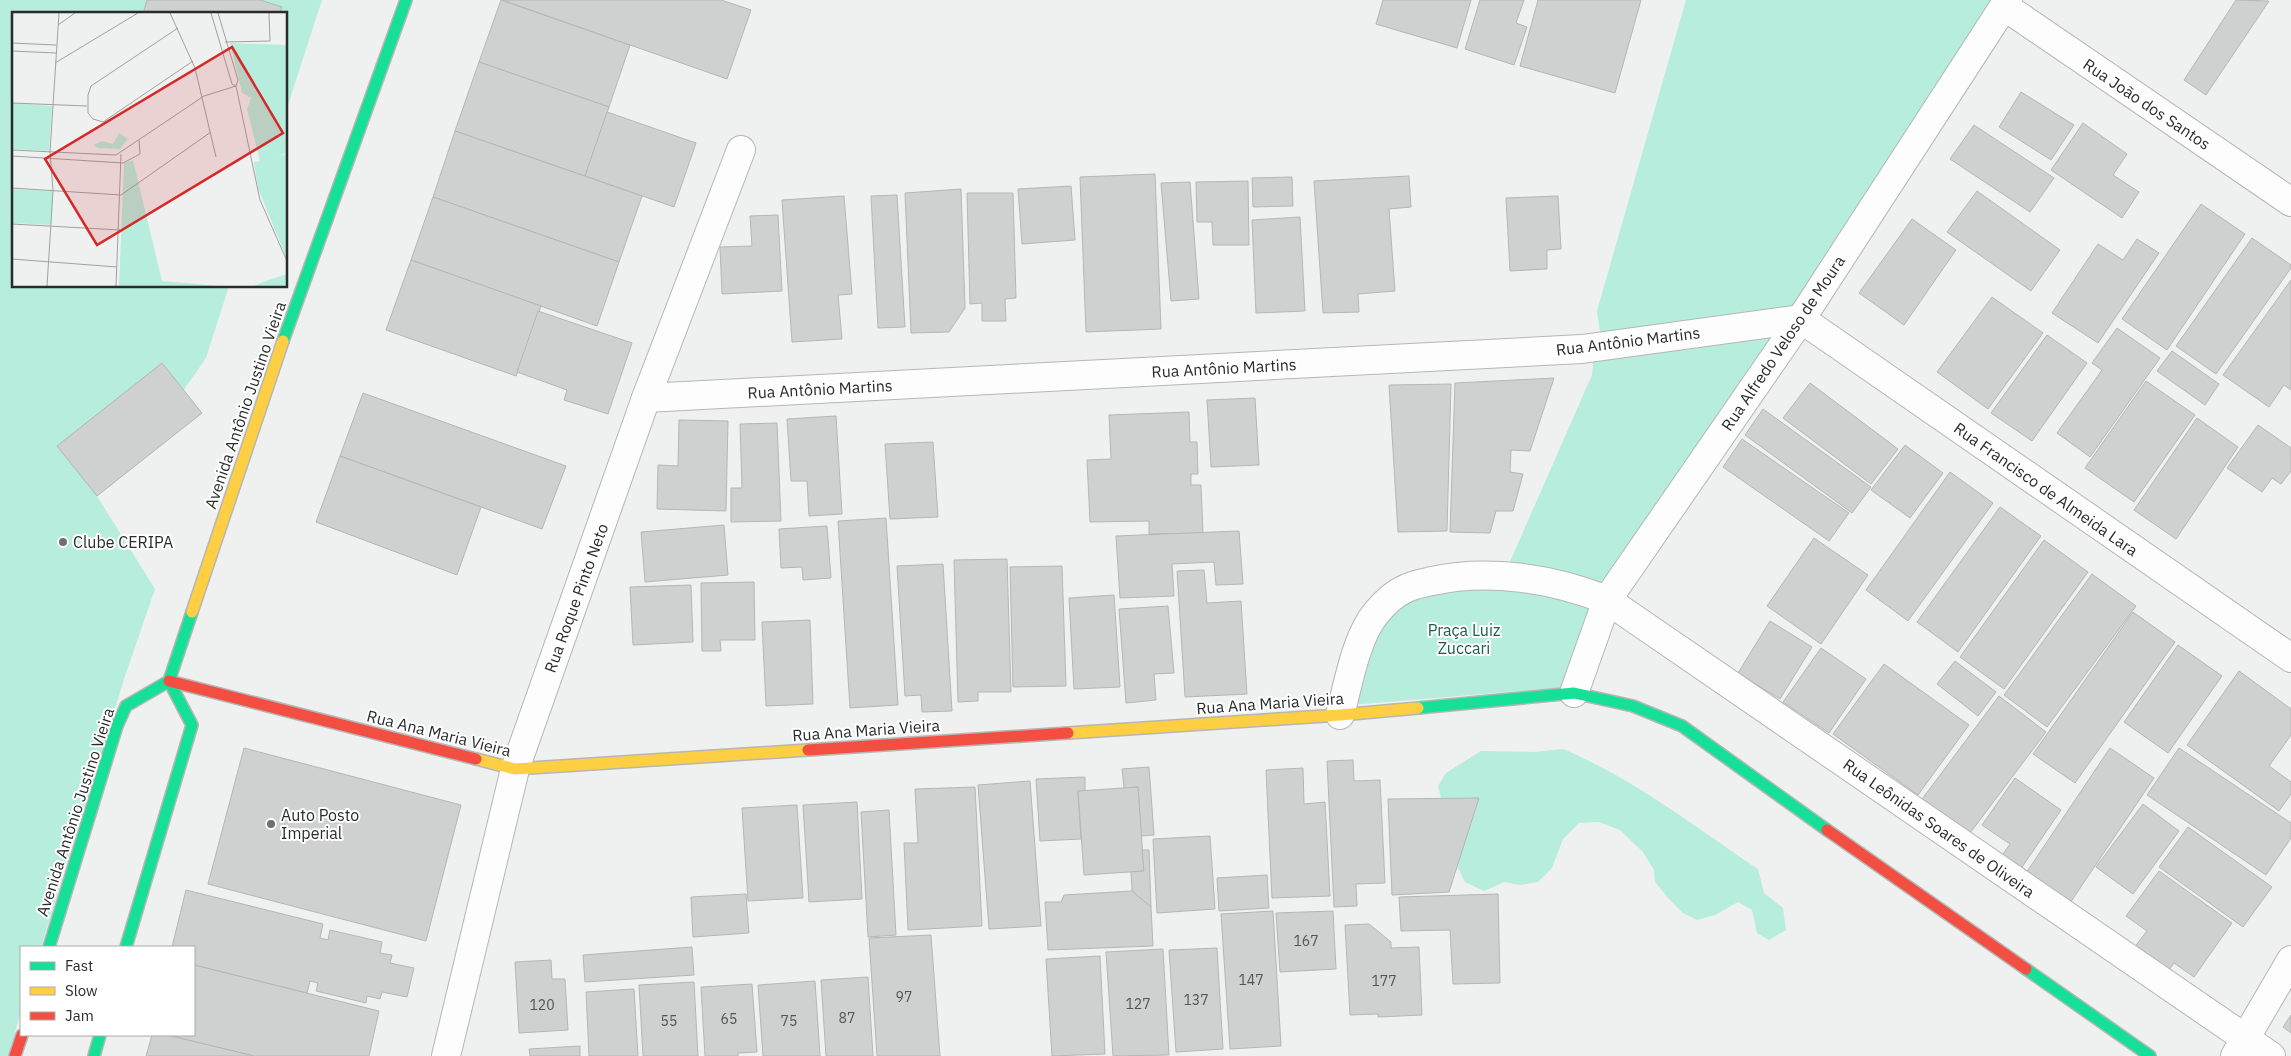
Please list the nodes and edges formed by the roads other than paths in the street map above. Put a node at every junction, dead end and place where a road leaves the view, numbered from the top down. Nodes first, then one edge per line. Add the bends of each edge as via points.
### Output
1 (406, 0) edge
2 (2006, 3) edge
3 (741, 150) dead end
4 (2291, 202) edge
5 (1801, 319) junction
6 (646, 398) junction
7 (1608, 600) junction
8 (2291, 658) edge
9 (169, 681) junction
10 (1574, 693) junction
11 (1340, 715) junction
12 (515, 769) junction
13 (49, 946) edge
14 (126, 946) edge
15 (2291, 960) edge
16 (22, 1036) edge
17 (100, 1036) edge
18 (2240, 1047) edge
19 (16, 1056) edge
20 (94, 1056) edge
21 (446, 1056) edge
22 (2150, 1056) edge
23 (2270, 1056) edge

1 - 9 street, Avenida Antônio Justino Vieira via 294,310
2 - 4 street, Rua João dos Santos
2 - 5 street, Rua Alfredo Veloso de Moura
3 - 6 street, Rua Roque Pinto Neto
5 - 6 street, Rua Antônio Martins via 1582,349
5 - 7 street, Rua Alfredo Veloso de Moura
5 - 8 street, Rua Francisco de Almeida Lara
6 - 12 street, Rua Roque Pinto Neto
7 - 10 street, Rua Alfredo Veloso de Moura
7 - 11 street, Rua Leônidas Soares de Oliveira via 1576,588 1482,575 1448,578 1402,590 1376,613 1362,640
7 - 18 street, Rua Leônidas Soares de Oliveira
9 - 12 street, Rua Ana Maria Vieira
9 - 13 street, Avenida Antônio Justino Vieira via 126,706
9 - 14 street via 192,725
10 - 11 street, Rua Ana Maria Vieira
10 - 22 street via 1633,706 1682,726
11 - 12 street, Rua Ana Maria Vieira
12 - 21 street, Rua Roque Pinto Neto
15 - 18 street
16 - 19 street
17 - 20 street
18 - 23 street, Rua Leônidas Soares de Oliveira

